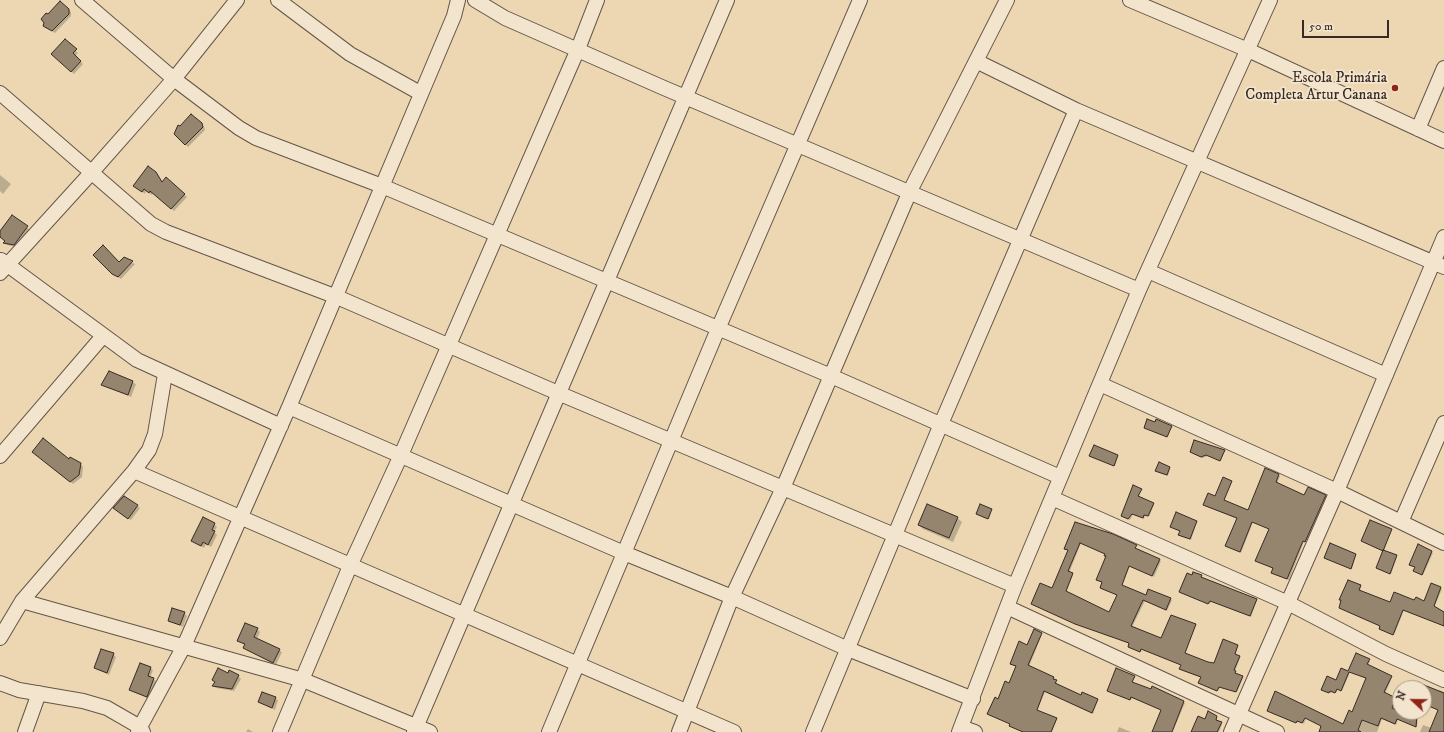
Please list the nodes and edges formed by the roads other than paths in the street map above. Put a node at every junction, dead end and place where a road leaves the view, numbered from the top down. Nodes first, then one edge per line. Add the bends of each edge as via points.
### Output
1 (82, 0) edge
2 (237, 0) edge
3 (278, 0) edge
4 (458, 0) edge
5 (475, 0) edge
6 (597, 0) edge
7 (727, 0) edge
8 (860, 0) edge
9 (1007, 0) edge
10 (1130, 0) edge
11 (1270, 0) edge
12 (578, 49) junction
13 (1248, 50) junction
14 (976, 62) junction
15 (1444, 68) edge
16 (174, 79) junction
17 (0, 93) edge
18 (420, 93) junction
19 (685, 96) junction
20 (1076, 110) junction
21 (1418, 128) junction
22 (1444, 141) edge
23 (798, 145) junction
24 (1197, 163) junction
25 (91, 173) junction
26 (382, 186) junction
27 (910, 191) junction
28 (495, 235) junction
29 (1444, 237) edge
30 (1020, 240) junction
31 (1439, 265) edge
32 (2, 266) edge
33 (1148, 271) junction
34 (606, 281) junction
35 (1139, 290) junction
36 (337, 297) junction
37 (718, 329) junction
38 (103, 336) junction
39 (448, 345) junction
40 (165, 374) junction
41 (1386, 375) junction
42 (831, 376) junction
43 (1100, 384) junction
44 (558, 393) junction
45 (289, 407) junction
46 (1444, 423) edge
47 (941, 424) junction
48 (281, 426) junction
49 (671, 440) junction
50 (401, 455) junction
51 (0, 456) edge
52 (134, 471) junction
53 (1060, 477) junction
54 (783, 488) junction
55 (1337, 490) junction
56 (1052, 498) junction
57 (512, 504) junction
58 (242, 517) junction
59 (1401, 522) junction
60 (895, 536) junction
61 (1444, 543) edge
62 (624, 553) junction
63 (350, 566) junction
64 (1015, 586) junction
65 (732, 597) junction
66 (22, 601) junction
67 (1288, 603) junction
68 (1007, 607) junction
69 (464, 616) junction
70 (0, 638) edge
71 (184, 646) junction
72 (848, 649) junction
73 (577, 665) junction
74 (303, 680) junction
75 (1444, 680) edge
76 (0, 683) edge
77 (40, 693) junction
78 (973, 699) junction
79 (688, 713) junction
80 (1239, 714) junction
81 (415, 729) edge
82 (960, 729) edge
83 (140, 730) edge
84 (25, 732) edge
85 (280, 732) edge
86 (430, 732) edge
87 (549, 732) edge
88 (679, 732) edge
89 (734, 732) edge
90 (813, 732) edge
91 (975, 732) edge
92 (1231, 732) edge
93 (1277, 732) edge

1 - 16 street
2 - 16 street
3 - 18 street via 350,54
4 - 18 street via 454,16
5 - 12 street via 505,18
6 - 12 street
7 - 19 street
8 - 23 street
9 - 14 street
10 - 13 street
11 - 13 street
12 - 19 street
12 - 28 street
13 - 21 street
13 - 24 street
14 - 20 street
14 - 27 street
15 - 21 street
16 - 25 street
16 - 26 street via 256,138
17 - 25 street
18 - 26 street
19 - 23 street
19 - 34 street
20 - 24 street
20 - 30 street
21 - 22 street
23 - 27 street
23 - 37 street
24 - 31 street
24 - 33 street
25 - 32 street
25 - 36 street via 151,224 216,252
26 - 28 street
26 - 36 street
27 - 30 street
27 - 42 street
28 - 34 street
28 - 39 street
29 - 31 street
30 - 35 street
30 - 47 street
31 - 41 street
32 - 38 street
33 - 35 street
33 - 41 street
34 - 37 street
34 - 44 street
35 - 43 street
36 - 39 street
36 - 45 street
37 - 42 street
37 - 49 street
38 - 40 street via 137,360
38 - 51 street
39 - 44 street
39 - 50 street
40 - 48 street
40 - 52 street via 153,442
41 - 55 street
42 - 47 street
42 - 54 street
43 - 53 street
43 - 55 street
44 - 49 street
44 - 57 street
45 - 48 street
45 - 50 street
46 - 59 street
47 - 53 street
47 - 60 street
48 - 58 street
49 - 54 street
49 - 62 street
50 - 57 street
50 - 63 street
52 - 58 street
52 - 66 street
53 - 56 street
54 - 60 street
54 - 65 street
55 - 59 street
55 - 67 street
56 - 64 street
56 - 67 street
57 - 62 street
57 - 69 street
58 - 63 street
58 - 71 street
59 - 61 street
60 - 64 street
60 - 72 street
62 - 65 street
62 - 73 street
63 - 69 street
63 - 74 street
64 - 68 street
65 - 72 street
65 - 79 street
66 - 70 street
66 - 71 street
67 - 75 street via 1386,654
67 - 80 street
68 - 78 street
68 - 80 street
69 - 73 street
69 - 81 street
71 - 74 street
71 - 83 street
72 - 78 street
72 - 90 street
73 - 79 street
73 - 87 street
74 - 81 street
74 - 85 street
76 - 77 street via 18,690
77 - 83 street via 107,708
77 - 84 street
78 - 82 street
79 - 88 street
79 - 89 street
80 - 92 street
80 - 93 street
81 - 86 street
82 - 91 street

